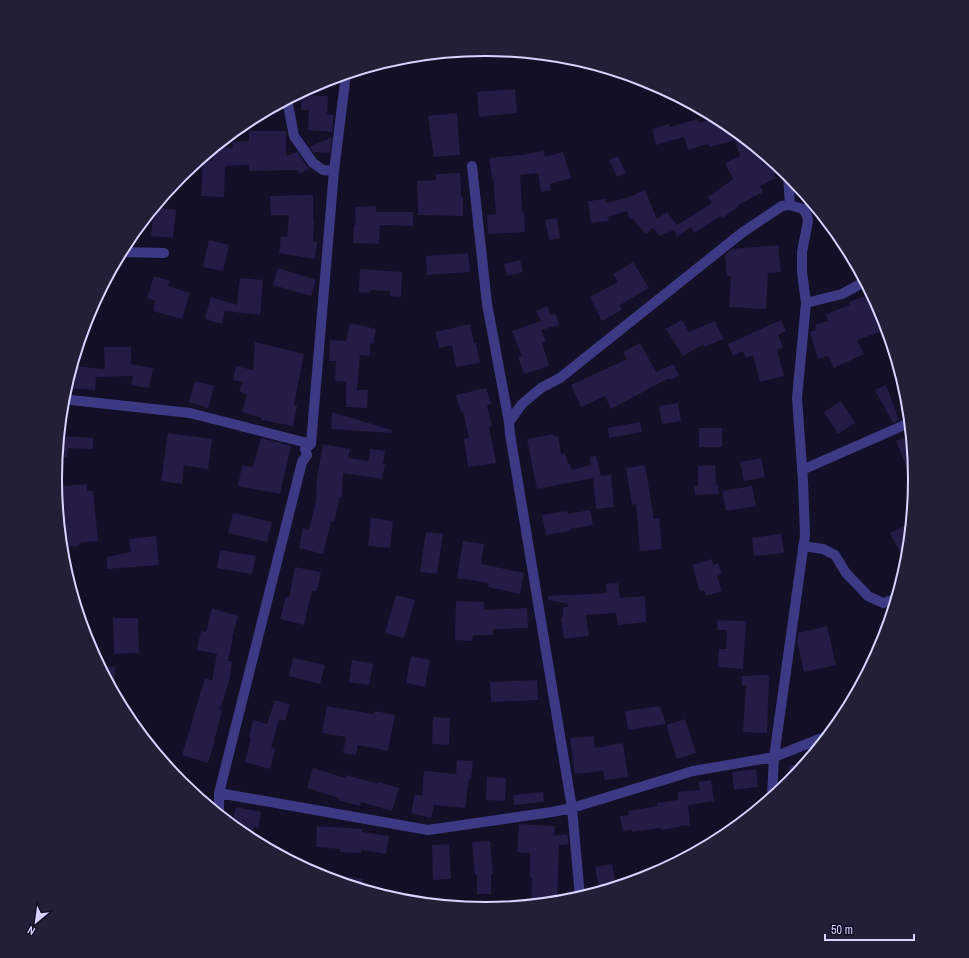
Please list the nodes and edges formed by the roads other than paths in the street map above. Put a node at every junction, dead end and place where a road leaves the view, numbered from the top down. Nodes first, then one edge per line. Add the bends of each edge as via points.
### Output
1 (345, 79) edge
2 (288, 105) edge
3 (472, 166) dead end
4 (334, 171) junction
5 (789, 185) edge
6 (790, 205) junction
7 (128, 252) edge
8 (164, 253) dead end
9 (860, 284) edge
10 (806, 303) junction
11 (69, 400) edge
12 (509, 422) junction
13 (904, 425) edge
14 (311, 444) junction
15 (802, 470) junction
16 (803, 546) junction
17 (889, 601) edge
18 (818, 740) edge
19 (774, 757) junction
20 (772, 789) edge
21 (219, 793) junction
22 (219, 808) edge
23 (572, 808) junction
24 (579, 891) edge

1 - 4 street
2 - 4 street via 294,136 313,163 323,170
3 - 12 street via 487,304
4 - 14 street
5 - 6 street
6 - 10 street via 804,209 808,221 802,252
6 - 12 street via 782,206 743,232 560,378 541,388 522,404
7 - 8 street
9 - 10 street via 842,294
10 - 15 street via 797,398
11 - 14 street via 190,413
12 - 23 street
13 - 15 street
14 - 21 street via 305,449 307,455 302,462
15 - 16 street via 805,536
16 - 17 street via 823,549 835,555 846,574 868,596 884,603
16 - 19 street
18 - 19 street
19 - 20 street
19 - 23 street via 693,771
21 - 22 street
21 - 23 street via 428,830
23 - 24 street

